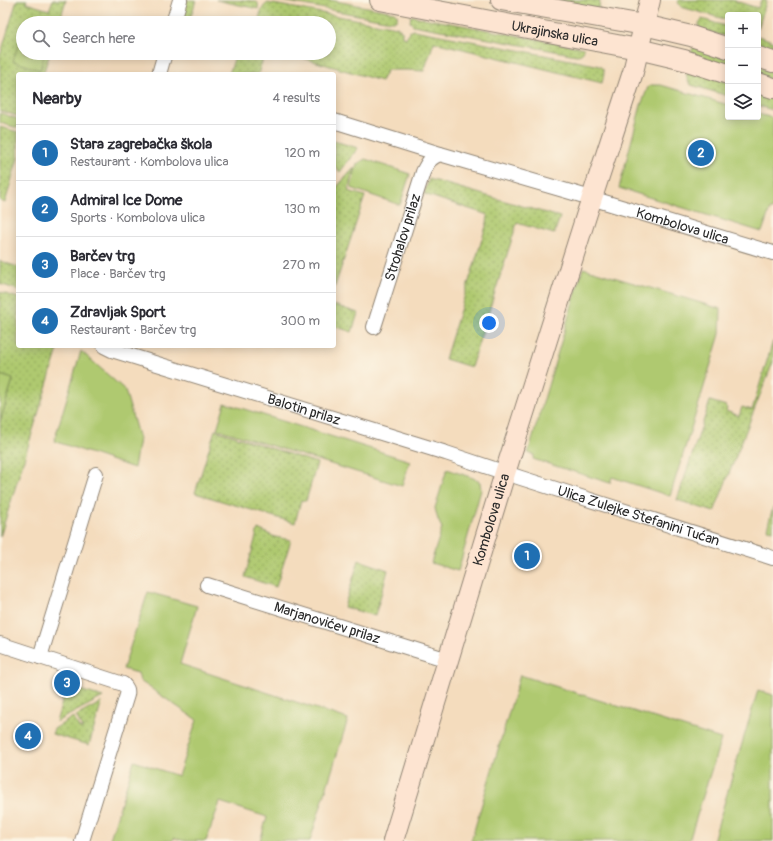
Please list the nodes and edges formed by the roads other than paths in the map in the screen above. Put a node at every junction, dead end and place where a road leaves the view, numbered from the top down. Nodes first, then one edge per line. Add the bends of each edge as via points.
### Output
1 (180, 0) edge
2 (380, 0) edge
3 (502, 0) edge
4 (650, 0) edge
5 (175, 16) edge
6 (644, 25) junction
7 (725, 47) edge
8 (638, 49) junction
9 (761, 58) edge
10 (163, 60) edge
11 (773, 62) edge
12 (160, 72) edge
13 (725, 73) edge
14 (761, 84) edge
15 (773, 88) edge
16 (336, 122) edge
17 (440, 154) junction
18 (591, 198) junction
19 (773, 253) edge
20 (374, 326) dead end
21 (108, 348) edge
22 (505, 473) junction
23 (96, 474) dead end
24 (773, 558) edge
25 (207, 585) dead end
26 (0, 644) edge
27 (40, 657) junction
28 (448, 660) junction
29 (82, 841) edge
30 (393, 841) edge

1 - 5 street
2 - 8 street, Ukrajinska ulica
3 - 6 street, Ukrajinska ulica
4 - 6 street, Kombolova ulica
6 - 7 street, Ukrajinska ulica
6 - 8 street, Kombolova ulica
8 - 13 street, Ukrajinska ulica
8 - 18 street, Kombolova ulica via 633,72
9 - 11 street
10 - 12 street
14 - 15 street
16 - 17 street
17 - 18 street
17 - 20 street, Strohalov prilaz via 432,157 423,172
18 - 19 street, Kombolova ulica
18 - 22 street, Kombolova ulica
21 - 22 street, Balotin prilaz
22 - 24 street, Ulica Zulejke Stefanini Tućan
22 - 28 street, Kombolova ulica
23 - 27 street
25 - 28 street, Marjanovićev prilaz
26 - 27 street
27 - 29 street via 123,684 127,692
28 - 30 street, Kombolova ulica

